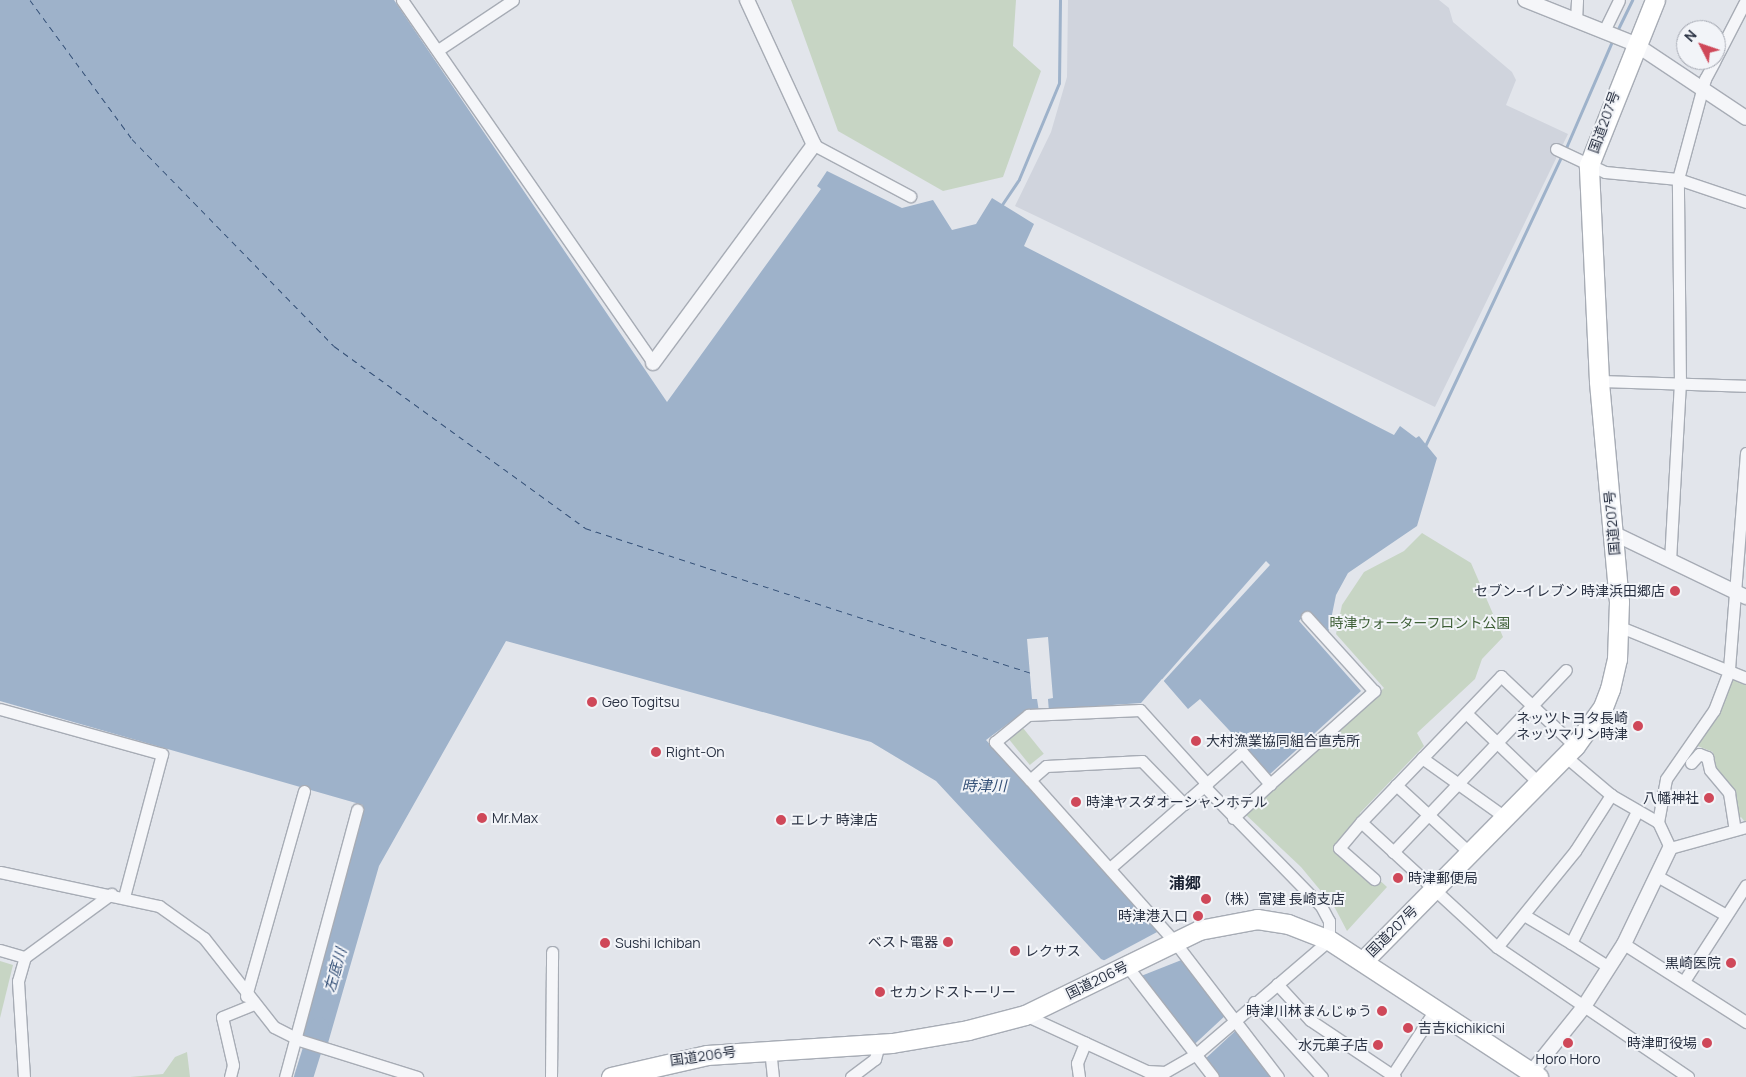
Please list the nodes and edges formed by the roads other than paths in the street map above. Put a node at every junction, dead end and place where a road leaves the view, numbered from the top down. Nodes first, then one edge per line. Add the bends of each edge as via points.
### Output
1 (402, 0) edge
2 (513, 0) edge
3 (748, 0) edge
4 (1525, 0) edge
5 (1577, 0) edge
6 (1619, 0) edge
7 (1655, 0) edge
8 (1744, 6) edge
9 (1576, 20) junction
10 (1604, 31) junction
11 (1726, 39) edge
12 (1629, 42) junction
13 (438, 50) junction
14 (1710, 70) edge
15 (1702, 89) junction
16 (1746, 118) edge
17 (814, 145) junction
18 (1556, 149) dead end
19 (1582, 161) junction
20 (1678, 180) junction
21 (910, 196) dead end
22 (1746, 202) edge
23 (653, 363) joint
24 (1599, 381) junction
25 (1680, 384) junction
26 (1746, 386) edge
27 (1746, 453) edge
28 (1613, 533) junction
29 (1670, 561) junction
30 (1740, 595) edge
31 (1307, 618) dead end
32 (1618, 626) junction
33 (1566, 670) dead end
34 (1729, 671) junction
35 (1746, 678) edge
36 (1533, 705) junction
37 (0, 709) edge
38 (1466, 713) junction
39 (1496, 744) junction
40 (1570, 751) junction
41 (1422, 758) junction
42 (1691, 763) dead end
43 (1030, 780) junction
44 (1539, 783) junction
45 (1270, 784) junction
46 (1459, 784) junction
47 (1205, 785) junction
48 (1396, 785) junction
49 (304, 791) dead end
50 (1611, 795) junction
51 (1184, 804) junction
52 (357, 810) dead end
53 (1637, 811) junction
54 (1429, 815) junction
55 (1233, 818) junction
56 (1506, 818) junction
57 (1361, 822) junction
58 (1658, 822) junction
59 (1740, 829) edge
60 (1670, 848) junction
61 (1393, 852) junction
62 (1470, 853) junction
63 (1110, 868) junction
64 (0, 872) edge
65 (1656, 876) junction
66 (1374, 879) dead end
67 (1746, 885) edge
68 (1432, 890) junction
69 (111, 894) junction
70 (124, 897) junction
71 (1524, 915) junction
72 (1726, 915) junction
73 (1329, 940) junction
74 (1174, 941) junction
75 (1571, 943) junction
76 (1624, 944) junction
77 (1497, 947) junction
78 (0, 950) edge
79 (552, 952) dead end
80 (25, 957) junction
81 (1363, 961) junction
82 (1126, 966) junction
83 (1609, 967) junction
84 (1684, 981) junction
85 (1277, 984) junction
86 (249, 1000) junction
87 (1254, 1002) junction
88 (1583, 1008) junction
89 (1435, 1010) junction
90 (1024, 1015) junction
91 (1234, 1020) junction
92 (1746, 1022) edge
93 (297, 1039) junction
94 (1085, 1043) junction
95 (879, 1044) junction
96 (770, 1049) junction
97 (1195, 1055) junction
98 (866, 1073) edge
99 (1393, 1076) edge
100 (1533, 1076) edge
101 (24, 1077) edge
102 (230, 1077) edge
103 (285, 1077) edge
104 (417, 1077) edge
105 (551, 1077) edge
106 (611, 1077) edge
107 (773, 1077) edge
108 (851, 1077) edge
109 (1079, 1077) edge
110 (1213, 1077) edge
111 (1278, 1077) edge
112 (1322, 1077) edge
113 (1688, 1077) edge

1 - 13 street
2 - 13 street
3 - 17 street
4 - 9 street
5 - 9 street
6 - 10 street
7 - 12 highway, 国道207号
8 - 11 street
9 - 10 street
10 - 12 street
12 - 15 street
12 - 19 highway, 国道207号
13 - 23 street
14 - 15 street
15 - 16 street
15 - 20 street
17 - 21 street
17 - 23 street
18 - 19 street
19 - 20 street via 1605,172
19 - 24 highway, 国道207号
20 - 22 street
20 - 25 street
24 - 25 street
24 - 28 highway, 国道207号
25 - 26 street
25 - 29 street
27 - 30 street
28 - 29 street
28 - 32 highway, 国道207号
29 - 30 street
30 - 34 street
31 - 45 street via 1374,691
32 - 34 street
32 - 40 highway, 国道207号 via 1610,688 1599,714
33 - 36 street
34 - 35 street
34 - 58 street via 1714,710 1666,779
36 - 38 street via 1501,676
36 - 39 street
36 - 40 street
37 - 70 street via 162,754
38 - 39 street
38 - 41 street
39 - 44 street
39 - 46 street
40 - 44 highway, 国道207号
40 - 50 street
41 - 46 street
41 - 48 street
42 - 59 street via 1699,754 1707,756 1710,770 1729,793
43 - 47 street via 996,742 1028,715 1140,710
43 - 51 street via 1046,766 1142,761
43 - 63 street
44 - 56 highway, 国道207号
45 - 47 street via 1242,752
45 - 55 street
46 - 54 street
46 - 56 street
47 - 51 street
47 - 55 street
48 - 54 street
48 - 57 street
49 - 86 street
50 - 53 street
50 - 71 street via 1575,851
51 - 63 street
52 - 93 street
53 - 58 street
53 - 75 street
54 - 61 street
54 - 62 street
55 - 73 street via 1321,906 1329,921
56 - 62 highway, 国道207号
57 - 61 street
57 - 66 street via 1339,848
58 - 60 street
59 - 60 street
60 - 65 street
61 - 68 street
62 - 68 highway, 国道207号
63 - 74 street
64 - 69 street
65 - 72 street
65 - 76 street
67 - 72 street
68 - 77 street
68 - 81 highway, 国道207号
69 - 70 street
69 - 80 street
70 - 86 street via 159,906 185,921 204,938
71 - 75 street
71 - 77 street
72 - 84 street
73 - 74 highway, 国道206号 via 1279,921 1244,919
73 - 81 highway, 国道206号
73 - 85 street
74 - 82 highway, 国道206号
74 - 91 street
75 - 83 street
76 - 83 street
76 - 84 street
77 - 88 street
78 - 80 street
79 - 105 street
80 - 101 street via 18,980
81 - 89 highway, 国道206号
82 - 90 highway, 国道206号
82 - 97 street
83 - 88 street
84 - 92 street
85 - 87 street
85 - 99 street via 1310,1020
86 - 93 street via 274,1027
86 - 102 street via 222,1018 233,1065
87 - 91 street
87 - 112 street
88 - 100 street
88 - 113 street
89 - 99 street
89 - 100 highway, 国道206号
90 - 94 street
90 - 95 highway, 国道206号 via 968,1030
91 - 97 street
91 - 111 street
93 - 103 street
93 - 104 street
94 - 97 street via 1157,1073
94 - 109 street via 1077,1063
95 - 96 highway, 国道206号
95 - 98 street
96 - 106 highway, 国道206号 via 678,1059
96 - 107 street
97 - 110 street
98 - 108 street

